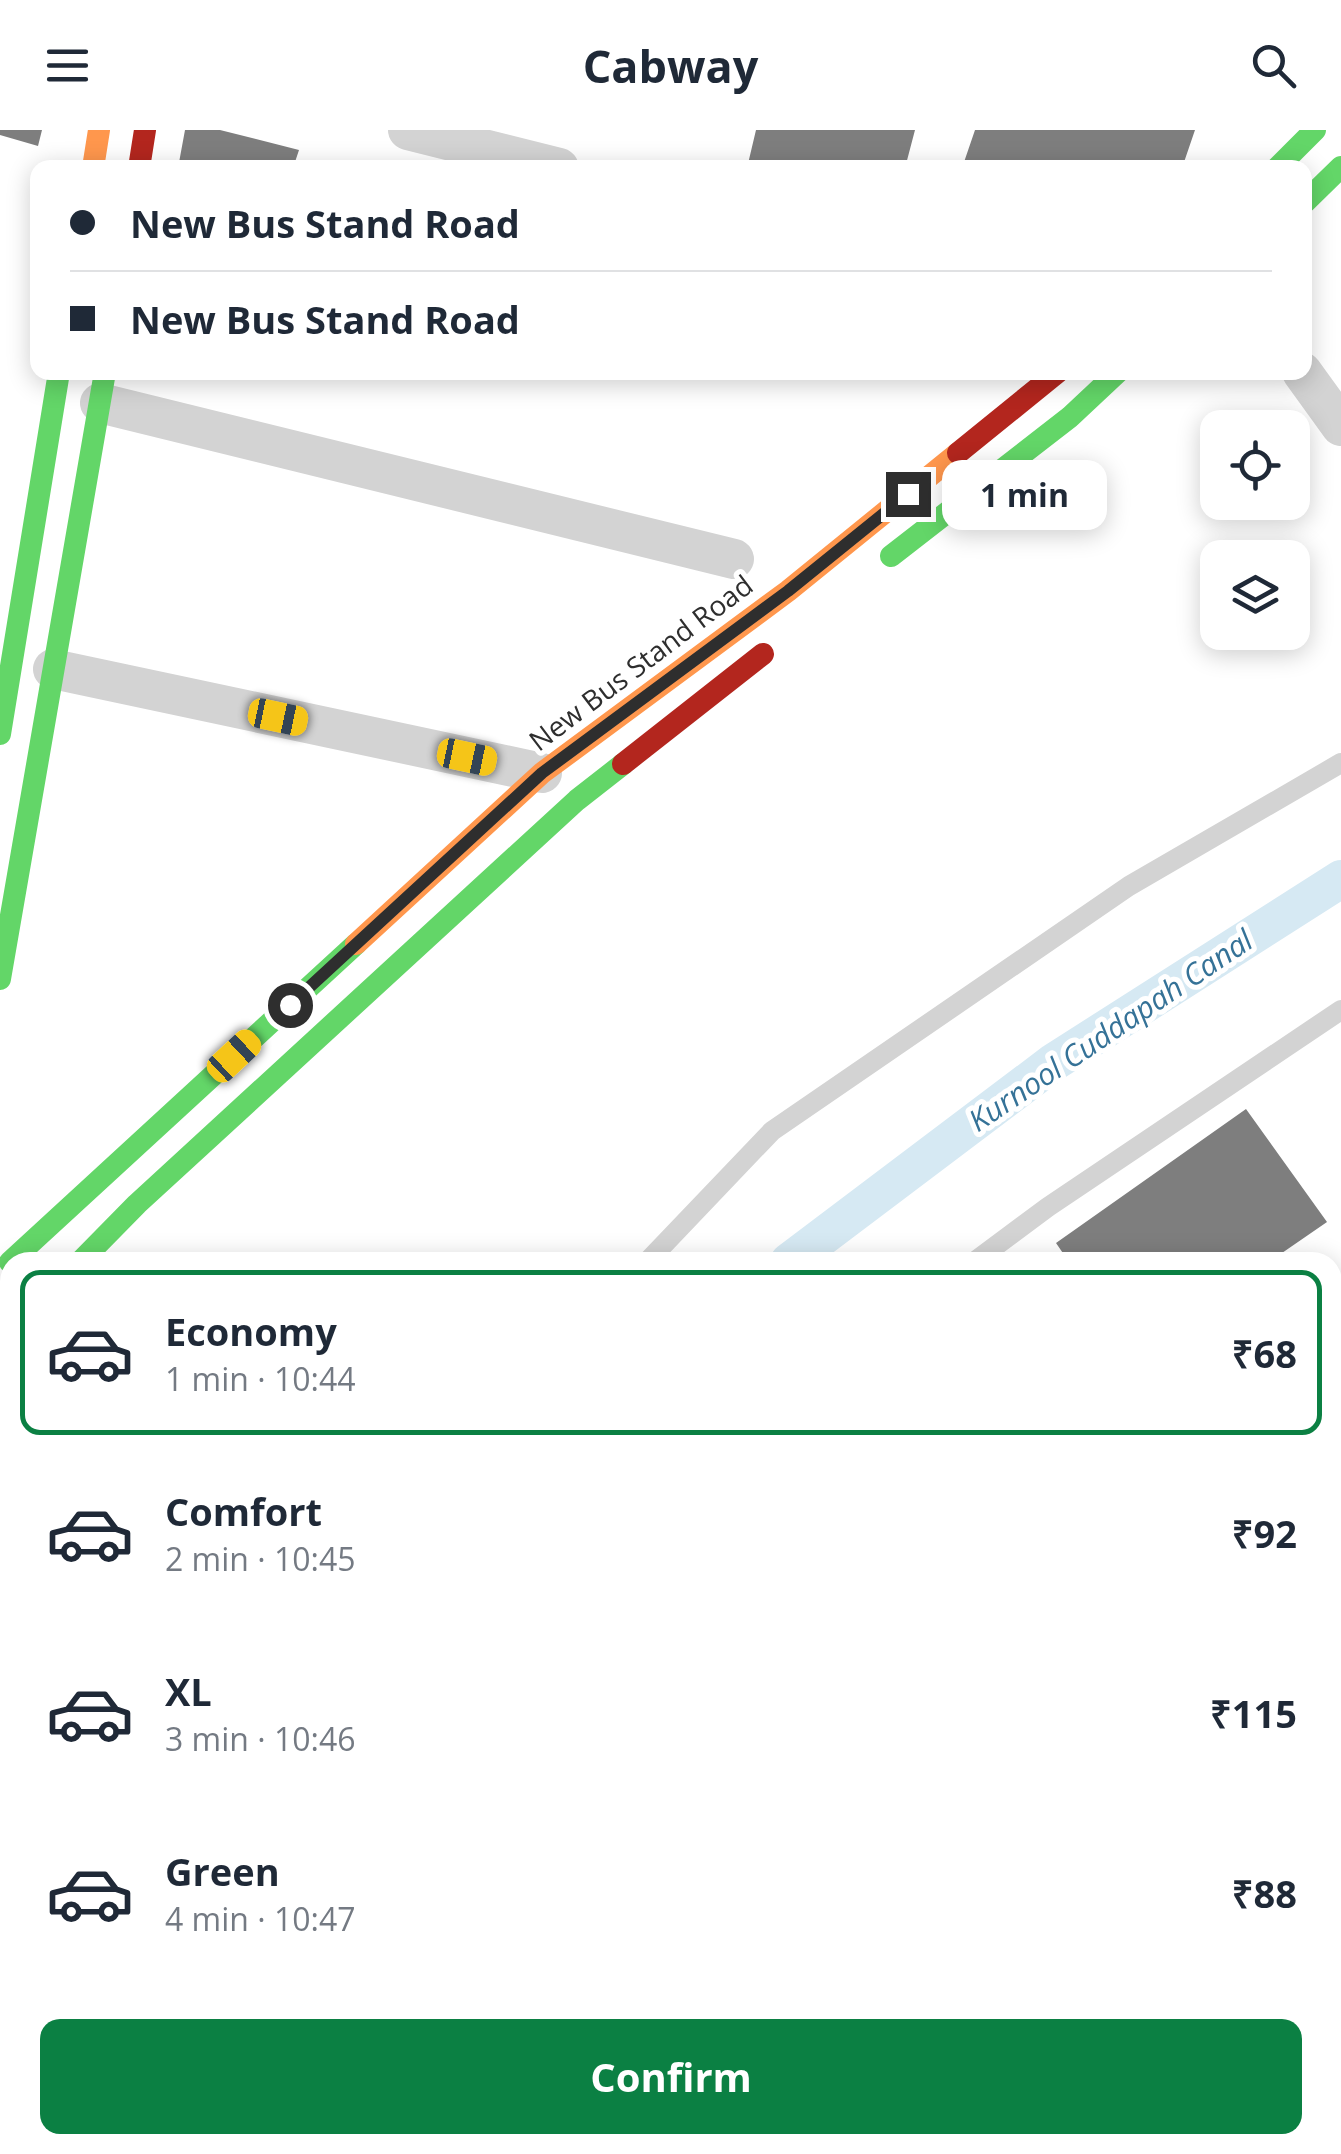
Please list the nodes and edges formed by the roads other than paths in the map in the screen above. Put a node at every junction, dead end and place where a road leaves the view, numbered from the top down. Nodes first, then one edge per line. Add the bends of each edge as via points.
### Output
1 (99, 130) edge
2 (145, 130) edge
3 (408, 130) edge
4 (1315, 130) edge
5 (94, 160) edge
6 (140, 160) edge
7 (527, 160) edge
8 (1285, 160) edge
9 (58, 380) edge
10 (1048, 380) edge
11 (1109, 380) edge
12 (1308, 380) edge
13 (102, 388) edge
14 (1341, 426) edge
15 (734, 559) dead end
16 (869, 572) dead end
17 (776, 644) dead end
18 (53, 669) junction
19 (0, 734) edge
20 (1341, 762) edge
21 (542, 773) junction
22 (0, 980) edge
23 (1341, 1010) edge
24 (22, 1252) edge
25 (90, 1252) edge
26 (656, 1252) edge
27 (987, 1252) edge

1 - 5 main road
2 - 6 main road
3 - 7 street
4 - 8 main road
9 - 19 main road
10 - 21 main road, New Bus Stand Road via 788,591
11 - 16 main road
12 - 14 street
13 - 15 street
13 - 18 main road
17 - 25 main road via 578,800
18 - 21 street
18 - 22 main road
20 - 26 lane via 1129,886 772,1130
21 - 24 main road, New Bus Stand Road
23 - 27 lane

